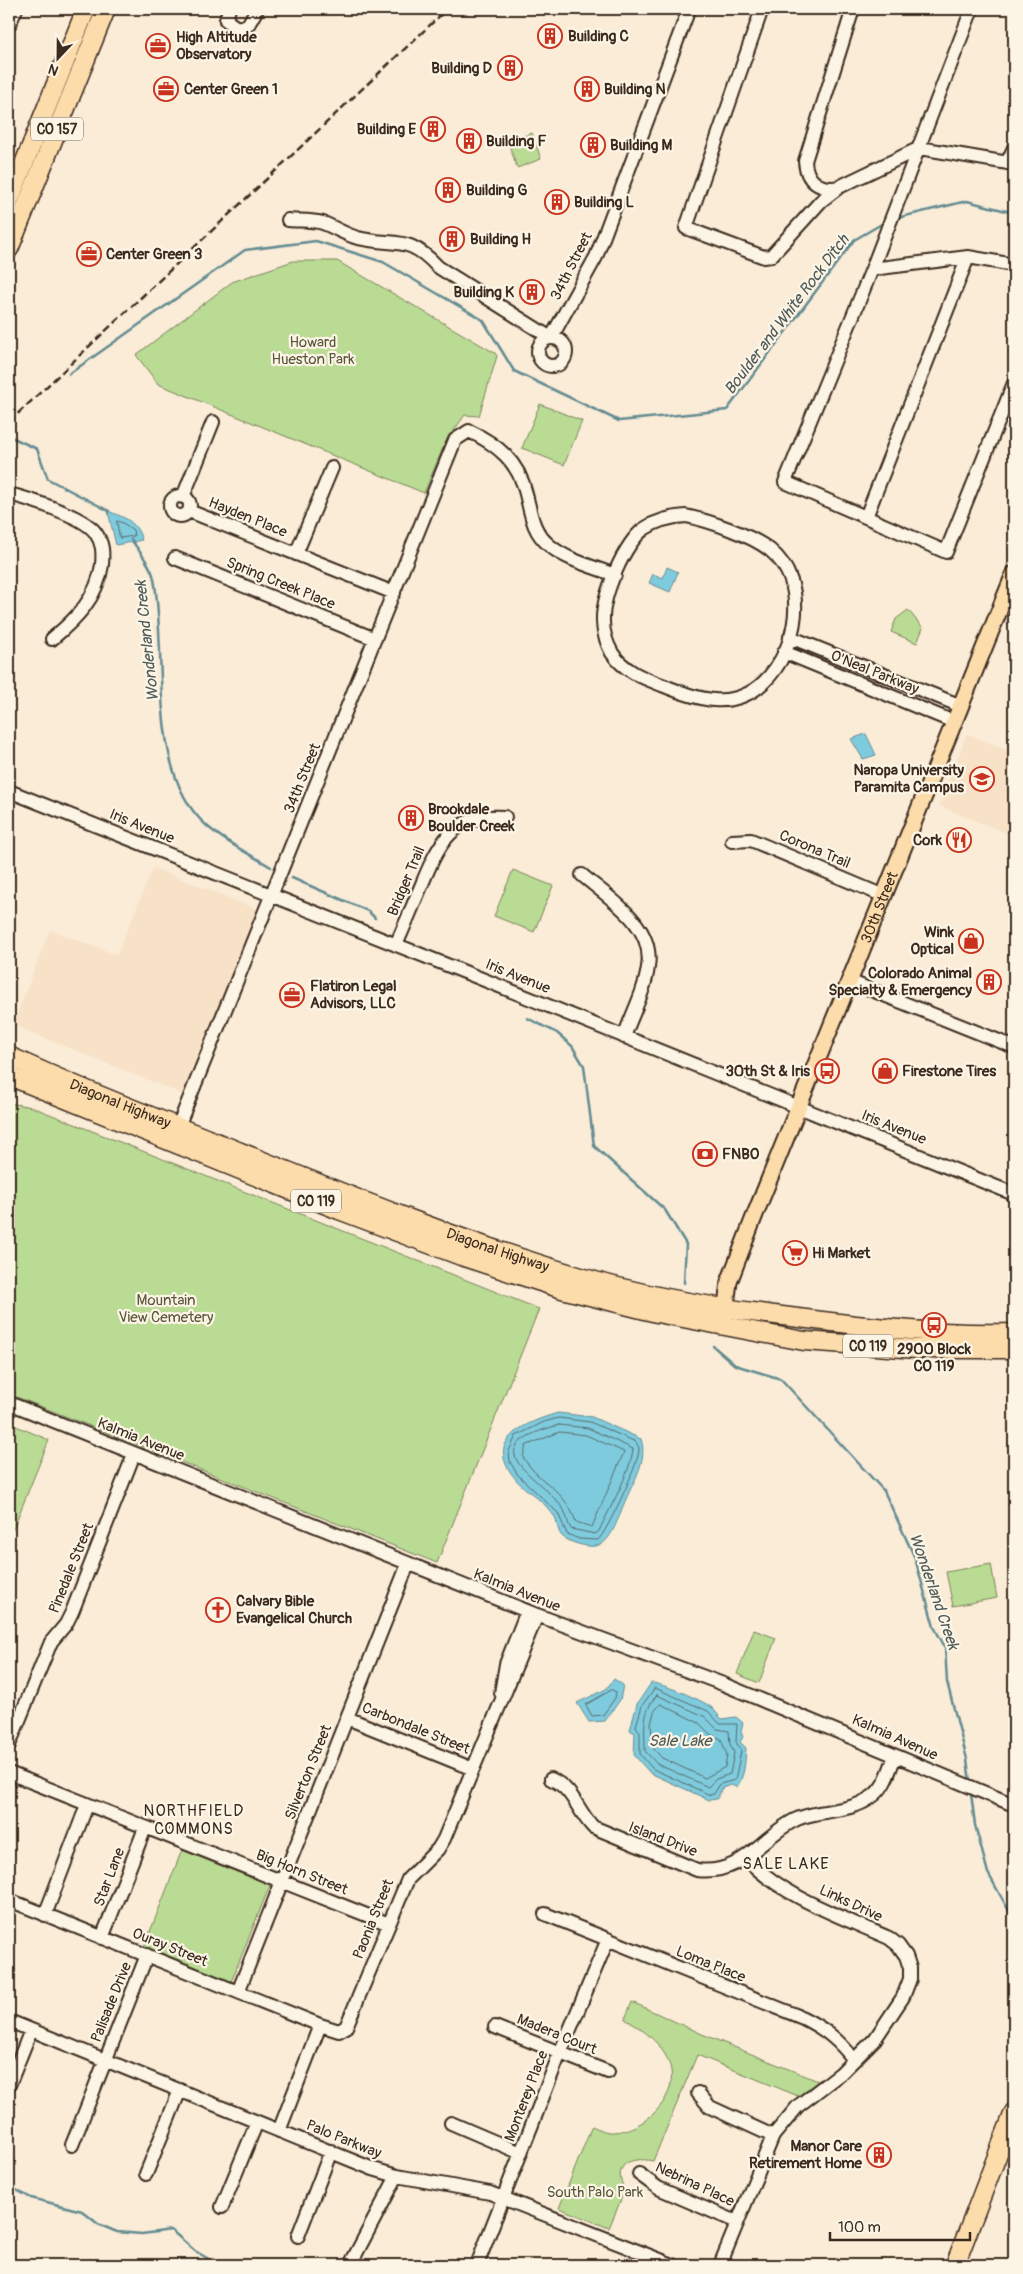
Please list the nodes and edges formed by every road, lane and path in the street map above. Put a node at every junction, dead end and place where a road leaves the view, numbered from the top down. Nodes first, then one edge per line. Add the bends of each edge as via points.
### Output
1 (16, 9) edge
2 (86, 9) edge
3 (106, 9) edge
4 (229, 9) edge
5 (257, 9) edge
6 (689, 9) edge
7 (762, 9) edge
8 (853, 9) edge
9 (972, 9) edge
10 (9, 25) edge
11 (920, 148) junction
12 (1014, 148) edge
13 (1011, 164) edge
14 (839, 187) junction
15 (9, 201) edge
16 (288, 220) dead end
17 (9, 249) edge
18 (968, 257) junction
19 (1014, 265) edge
20 (872, 269) junction
21 (1014, 383) edge
22 (213, 422) dead end
23 (332, 468) dead end
24 (9, 494) edge
25 (866, 517) junction
26 (296, 554) junction
27 (175, 558) dead end
28 (616, 575) junction
29 (1013, 579) edge
30 (394, 593) junction
31 (790, 638) junction
32 (52, 639) dead end
33 (375, 639) junction
34 (784, 652) junction
35 (961, 706) junction
36 (954, 722) junction
37 (9, 791) edge
38 (505, 817) dead end
39 (732, 841) dead end
40 (582, 875) dead end
41 (271, 896) junction
42 (884, 896) junction
43 (396, 945) junction
44 (849, 981) junction
45 (624, 1036) junction
46 (1014, 1047) edge
47 (11, 1057) edge
48 (9, 1076) edge
49 (798, 1106) junction
50 (178, 1126) junction
51 (171, 1143) junction
52 (1014, 1194) edge
53 (464, 1248) junction
54 (724, 1317) junction
55 (1014, 1333) edge
56 (1014, 1349) edge
57 (9, 1403) edge
58 (134, 1454) junction
59 (408, 1564) junction
60 (532, 1613) junction
61 (347, 1718) junction
62 (9, 1746) edge
63 (895, 1756) junction
64 (473, 1769) junction
65 (9, 1773) edge
66 (550, 1780) dead end
67 (87, 1805) junction
68 (1014, 1805) edge
69 (145, 1828) junction
70 (745, 1857) junction
71 (282, 1881) junction
72 (9, 1900) edge
73 (545, 1914) dead end
74 (45, 1915) junction
75 (389, 1924) junction
76 (102, 1938) junction
77 (608, 1939) junction
78 (147, 1955) junction
79 (238, 1992) junction
80 (9, 2021) edge
81 (320, 2025) junction
82 (495, 2027) dead end
83 (31, 2030) junction
84 (560, 2053) junction
85 (106, 2060) junction
86 (854, 2060) junction
87 (608, 2072) dead end
88 (9, 2085) edge
89 (180, 2090) junction
90 (698, 2093) dead end
91 (1014, 2112) edge
92 (257, 2122) junction
93 (451, 2123) dead end
94 (279, 2130) junction
95 (773, 2136) junction
96 (72, 2145) dead end
97 (331, 2151) junction
98 (522, 2152) junction
99 (146, 2174) dead end
100 (639, 2174) dead end
101 (397, 2176) junction
102 (504, 2198) junction
103 (222, 2207) dead end
104 (737, 2222) junction
105 (298, 2236) dead end
106 (350, 2265) edge
107 (477, 2265) edge
108 (673, 2265) edge
109 (720, 2265) edge
110 (955, 2265) edge

1 - 10 street
2 - 15 highway, CO 157
3 - 17 highway, CO 157
4 - 5 street via 226,20 237,28 248,26
6 - 16 street, 34th Street via 596,258 551,338 438,267 417,248 357,238 320,222
7 - 14 street via 686,228 764,257 771,256 820,201
8 - 14 street via 804,161 805,170 815,184 826,188
9 - 11 street
11 - 13 street
11 - 14 street
11 - 20 street
12 - 13 street
18 - 19 street
18 - 20 street
18 - 25 street
20 - 25 street via 785,482
21 - 25 street via 946,552
22 - 26 street, Hayden Place via 184,497 174,499 172,510 179,516 189,511
23 - 26 street, Hayden Place
24 - 32 street via 37,502 91,528 109,551 92,598 74,621
26 - 30 street, Hayden Place
27 - 33 street, Spring Creek Place
28 - 30 street, 34th Street via 559,553 548,545 532,522 522,479 511,461 500,449 469,431 450,449
28 - 31 street via 630,543 643,530 672,517 700,519 753,540 770,550 783,565 794,591 796,612
28 - 34 street via 604,603 606,640 621,664 636,675 693,698 726,701 763,684
29 - 35 main road, 30th Street
30 - 33 street, 34th Street
31 - 34 street
31 - 35 street, O'Neal Parkway
33 - 41 street, 34th Street
34 - 36 street, O'Neal Parkway
35 - 36 main road, 30th Street
36 - 42 main road, 30th Street
37 - 41 street, Iris Avenue
38 - 43 street, Bridger Trail via 484,816 470,821 453,830 442,841
39 - 42 street, Corona Trail via 751,840
40 - 45 street via 629,915 646,940 648,972
41 - 43 street, Iris Avenue
41 - 50 street, 34th Street
42 - 44 main road, 30th Street
43 - 45 street, Iris Avenue
44 - 46 street
44 - 49 main road, 30th Street
45 - 49 street, Iris Avenue
47 - 50 highway, Diagonal Highway / CO 119
48 - 51 highway, Diagonal Highway / CO 119
49 - 52 street, Iris Avenue
49 - 54 main road, 30th Street via 729,1282
50 - 51 street, 34th Street
50 - 53 highway, Diagonal Highway / CO 119
51 - 53 highway, Diagonal Highway / CO 119
53 - 54 highway, Diagonal Highway / CO 119 via 514,1275 610,1302
54 - 55 highway, Diagonal Highway / CO 119 via 944,1333
54 - 56 highway, Diagonal Highway / CO 119 via 804,1341 878,1347
57 - 58 street, Kalmia Avenue
58 - 59 street, Kalmia Avenue
58 - 62 street, Pinedale Street via 70,1616 51,1642
59 - 60 street, Kalmia Avenue
59 - 61 street, Silverton Street
60 - 63 street, Kalmia Avenue via 724,1684
60 - 64 street, Paonia Street
61 - 64 street, Carbondale Street
61 - 71 street, Silverton Street
63 - 68 street, Kalmia Avenue
63 - 70 street, Island Drive via 883,1785 872,1797 862,1803 797,1819
64 - 75 street, Paonia Street via 444,1839 408,1878
65 - 67 street, Big Horn Street
66 - 70 street, Island Drive via 562,1784 571,1793 583,1816 594,1827 697,1870 726,1869
67 - 69 street, Big Horn Street
67 - 74 street
69 - 71 street, Big Horn Street
69 - 76 street, Star Lane
70 - 86 street, Links Drive via 771,1881 889,1938 906,1956 910,1979 904,1997 875,2039
71 - 75 street, Big Horn Street
71 - 79 street, Silverton Street
72 - 74 street, Ouray Street
73 - 77 street, Loma Place
74 - 76 street, Ouray Street
75 - 81 street, Paonia Street via 346,2027 339,2031
76 - 78 street, Ouray Street
77 - 84 street, Monterey Place
77 - 86 street, Loma Place via 822,2027
78 - 79 street, Ouray Street
78 - 85 street, Palisade Drive
79 - 81 street, Ouray Street
80 - 83 street, Palo Parkway
81 - 94 street
82 - 84 street, Madera Court
83 - 85 street, Palo Parkway
83 - 88 street
84 - 87 street, Madera Court
84 - 98 street, Monterey Place
85 - 89 street, Palo Parkway
85 - 96 street, Palisade Drive
86 - 95 street via 798,2106
89 - 92 street, Palo Parkway
89 - 99 street
90 - 95 street via 710,2107
91 - 110 highway
92 - 94 street, Palo Parkway
92 - 103 street
93 - 98 street
94 - 97 street, Palo Parkway
95 - 104 street
97 - 101 street, Palo Parkway
97 - 105 street
98 - 102 street, Monterey Place
100 - 104 street, Nebrina Place via 658,2188
101 - 102 street, Palo Parkway
101 - 106 street
102 - 107 street, Monterey Place
102 - 108 street, Palo Parkway
104 - 109 street

